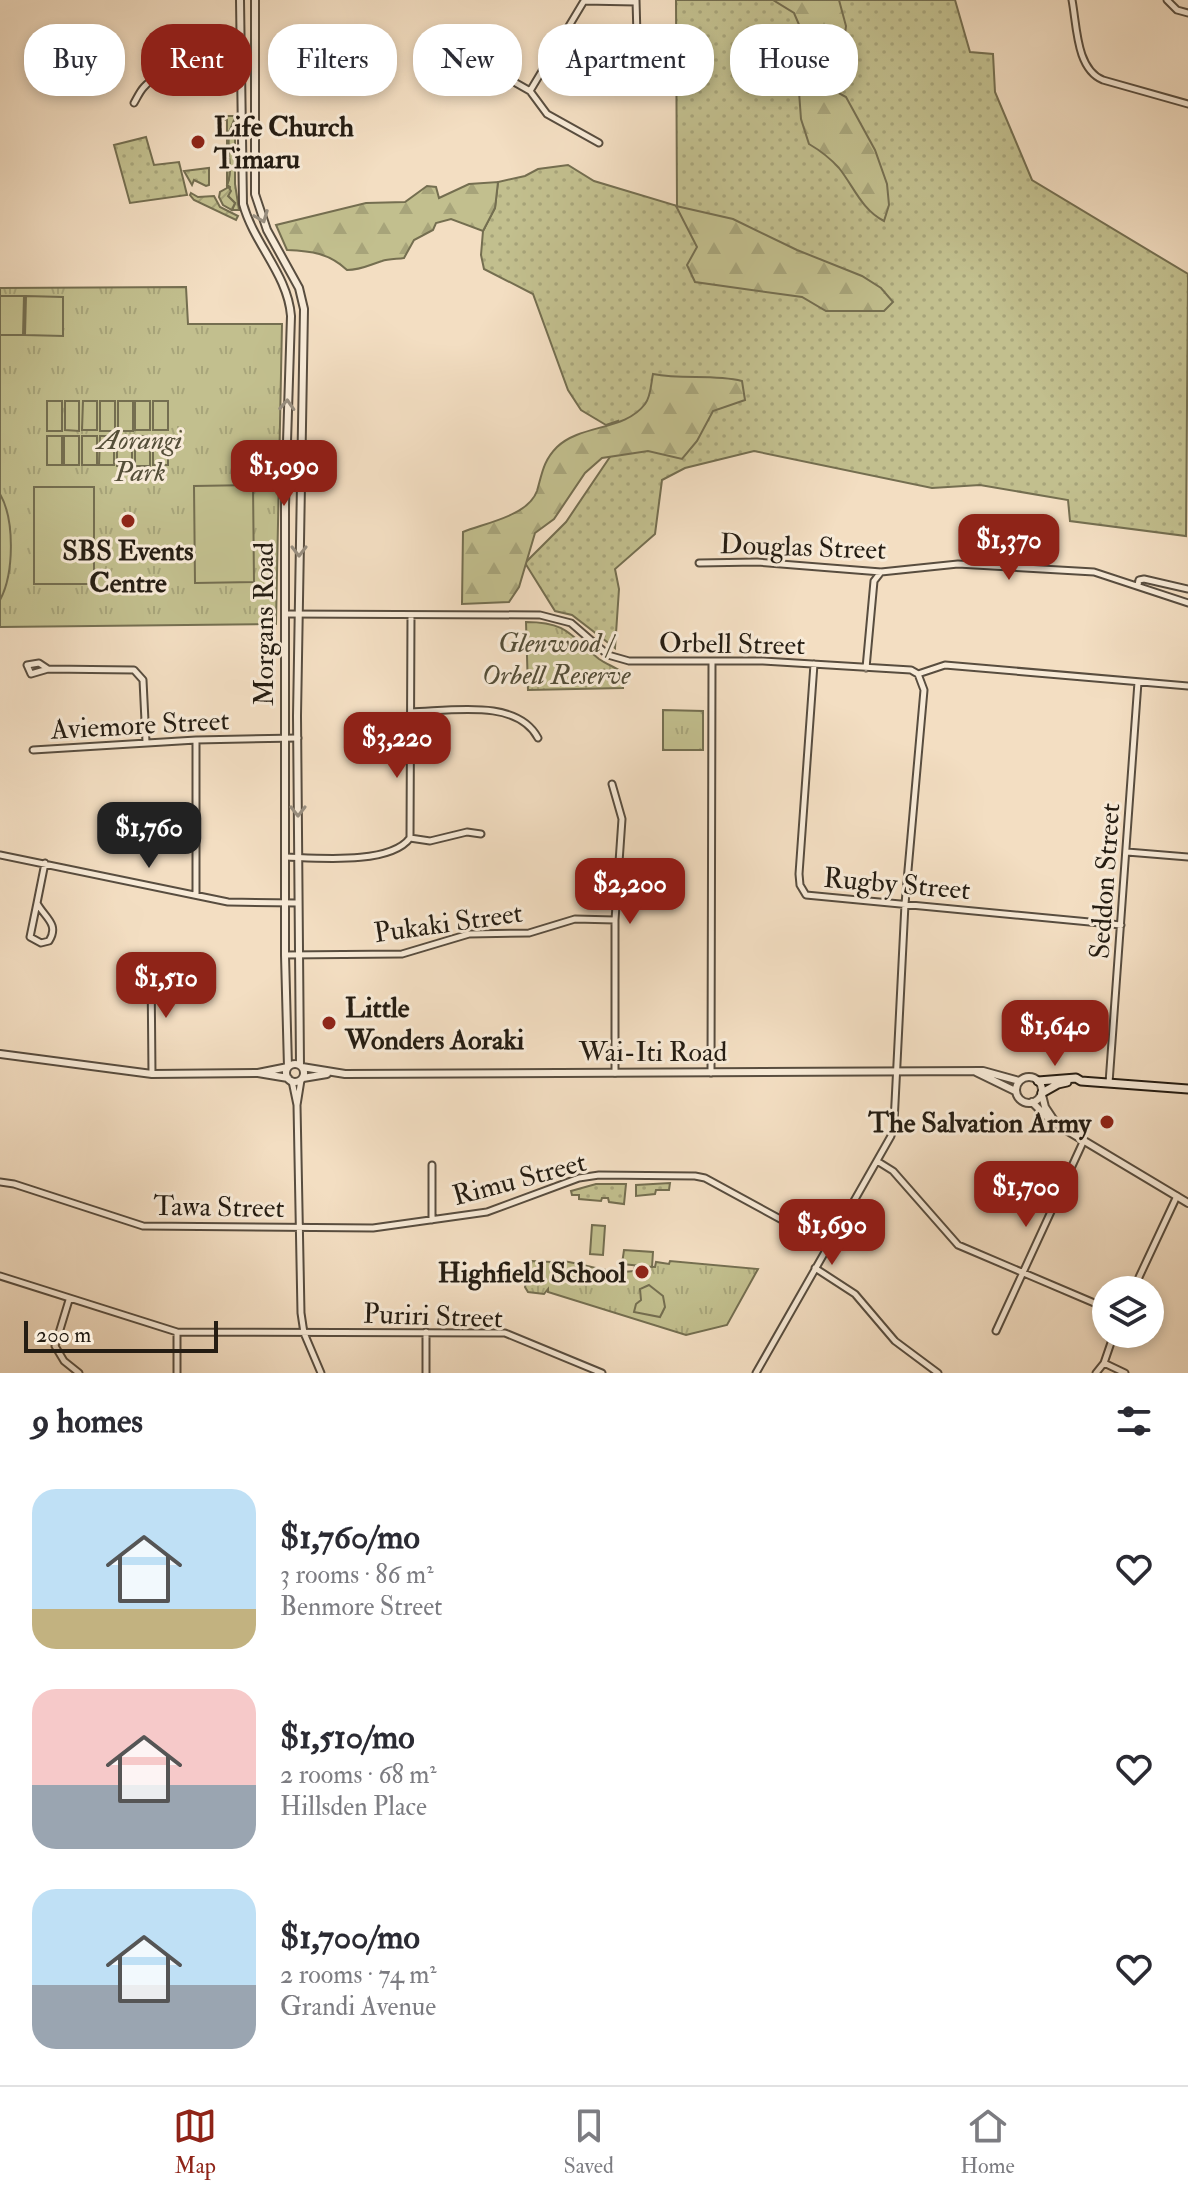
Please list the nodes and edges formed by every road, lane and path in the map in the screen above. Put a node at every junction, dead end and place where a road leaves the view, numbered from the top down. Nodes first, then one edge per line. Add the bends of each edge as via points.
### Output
1 (240, 0) edge
2 (255, 0) edge
3 (584, 0) edge
4 (1072, 0) edge
5 (1167, 0) edge
6 (636, 1) edge
7 (1188, 13) edge
8 (240, 24) edge
9 (637, 24) edge
10 (255, 49) joint
11 (522, 86) edge
12 (141, 91) edge
13 (530, 91) junction
14 (241, 96) edge
15 (134, 103) dead end
16 (1188, 104) edge
17 (599, 143) dead end
18 (285, 505) junction
19 (299, 505) junction
20 (699, 563) dead end
21 (881, 572) junction
22 (1138, 585) junction
23 (1188, 589) edge
24 (1188, 603) edge
25 (285, 614) junction
26 (298, 615) junction
27 (411, 615) junction
28 (712, 662) junction
29 (814, 664) junction
30 (866, 668) junction
31 (48, 669) dead end
32 (918, 674) junction
33 (1138, 682) junction
34 (1188, 686) edge
35 (411, 712) junction
36 (286, 738) junction
37 (298, 738) junction
38 (538, 738) dead end
39 (196, 740) junction
40 (146, 742) junction
41 (33, 750) dead end
42 (612, 784) dead end
43 (481, 834) dead end
44 (410, 838) junction
45 (1127, 852) junction
46 (0, 855) edge
47 (286, 857) junction
48 (298, 857) junction
49 (1188, 857) edge
50 (45, 863) junction
51 (196, 895) junction
52 (37, 903) junction
53 (286, 903) junction
54 (297, 903) junction
55 (905, 904) junction
56 (615, 920) junction
57 (1121, 925) junction
58 (285, 955) junction
59 (299, 955) junction
60 (151, 967) dead end
61 (0, 1054) edge
62 (301, 1066) junction
63 (288, 1067) junction
64 (976, 1072) junction
65 (258, 1073) junction
66 (330, 1073) junction
67 (615, 1073) junction
68 (711, 1073) junction
69 (895, 1073) junction
70 (152, 1074) junction
71 (302, 1079) junction
72 (290, 1080) junction
73 (1019, 1081) junction
74 (1038, 1081) junction
75 (1081, 1081) junction
76 (1109, 1083) junction
77 (1188, 1089) edge
78 (1015, 1091) junction
79 (1042, 1094) junction
80 (1032, 1102) junction
81 (297, 1105) junction
82 (1055, 1122) junction
83 (1084, 1140) junction
84 (877, 1161) junction
85 (432, 1165) dead end
86 (0, 1182) edge
87 (1177, 1196) junction
88 (1188, 1203) edge
89 (432, 1220) junction
90 (299, 1228) junction
91 (828, 1245) junction
92 (815, 1268) junction
93 (1023, 1271) junction
94 (0, 1276) edge
95 (1140, 1276) edge
96 (69, 1300) junction
97 (1092, 1302) edge
98 (996, 1331) dead end
99 (177, 1332) junction
100 (426, 1332) junction
101 (304, 1333) junction
102 (1109, 1348) edge
103 (1104, 1363) junction
104 (79, 1373) edge
105 (177, 1373) edge
106 (321, 1373) edge
107 (426, 1373) edge
108 (602, 1373) edge
109 (756, 1373) edge
110 (938, 1373) edge
111 (1096, 1373) edge
112 (1125, 1373) edge

1 - 8 street, Morgans Road
2 - 10 street, Morgans Road
3 - 6 street
3 - 13 street
4 - 16 street via 1085,65 1098,78
5 - 7 street
6 - 9 street
10 -> 19 street, Morgans Road via 257,206 293,274 304,309
11 - 13 street
12 - 15 street
13 - 17 street via 547,114
18 -> 14 street, Morgans Road via 291,308 243,204
18 - 19 street
18 - 25 street, Morgans Road
19 -> 26 street, Morgans Road
20 - 21 street, Douglas Street
21 - 22 street, Douglas Street via 958,564 1094,572
21 - 30 street via 874,581
22 - 23 street via 1144,579
22 - 24 street, Douglas Street
25 - 26 street, Orbell Street
25 - 36 street, Morgans Road
26 - 27 street, Orbell Street
26 - 37 street, Morgans Road
27 - 28 street, Orbell Street via 551,616 571,623 621,660
27 - 35 street
28 - 29 street, Orbell Street
28 - 68 street
29 - 30 street, Orbell Street
29 - 55 street, Rugby Street via 800,885 806,895
30 - 32 street, Orbell Street
31 - 40 street via 134,670 143,680
32 - 33 street, Orbell Street via 945,665
32 - 55 street via 924,690
33 - 34 street, Orbell Street
33 - 45 street, Seddon Street
35 - 38 street via 502,712 526,722
35 - 44 street
36 - 37 street, Aviemore Street
36 - 39 street, Aviemore Street
36 - 47 street, Morgans Road
37 -> 48 street, Morgans Road
39 - 40 street, Aviemore Street
39 - 51 street
40 - 41 street, Aviemore Street
42 - 56 street via 622,819
43 - 44 street via 430,841
44 - 48 street via 400,848 378,855
45 - 49 street
45 - 57 street, Seddon Street
46 - 50 street
47 - 48 street
47 - 53 street, Morgans Road
48 - 54 street, Morgans Road
50 - 51 street
50 - 52 street
51 - 53 street via 239,904
52 - 52 street via 52,925 52,937 41,943 30,937
53 - 54 street
53 - 58 street, Morgans Road
54 - 59 street, Morgans Road
55 - 57 street, Rugby Street
55 - 69 street
56 - 59 street, Pukaki Street via 575,919 529,933 469,934 402,954
56 - 67 street
57 - 76 street, Seddon Street
58 - 59 street, Pukaki Street
58 - 63 street, Morgans Road
59 - 62 street, Morgans Road
60 - 70 street
61 - 70 street
62 - 63 street
62 - 66 street, Wai-Iti Road
62 - 71 street, Morgans Road
63 - 65 street
63 - 72 street, Morgans Road
64 - 69 street, Wai-Iti Road
64 - 73 street, Wai-Iti Road
64 - 78 street, Wai-Iti Road
65 - 70 street
65 - 72 street
66 - 67 street, Wai-Iti Road
66 - 71 street, Wai-Iti Road
67 - 68 street, Wai-Iti Road
68 - 69 street, Wai-Iti Road
69 - 84 street via 894,1123
71 - 72 street, Wai-Iti Road
71 - 81 street
72 - 81 street
73 - 74 street
73 - 78 street
74 - 75 main road
74 - 79 street
75 - 76 main road
75 - 79 main road via 1058,1084
76 - 77 main road
78 - 80 street via 1019,1099
79 - 80 street
79 - 82 street
80 - 82 street
81 - 90 street
82 - 83 street
83 - 87 street
83 - 93 street
84 - 91 street
84 - 93 street via 893,1171 958,1245
85 - 89 street
86 - 90 street, Tawa Street via 143,1226
87 - 88 street
87 - 95 street
89 - 90 street, Rimu Street via 373,1228
89 - 91 street, Rimu Street via 487,1212 579,1178 695,1176
90 - 101 street
91 - 92 street
92 - 109 street
92 - 110 street via 855,1294 895,1341
93 - 97 street
93 - 98 street
94 - 96 street, Puriri Street
96 - 99 street, Puriri Street
96 - 104 street via 55,1346
99 - 101 street, Puriri Street
99 - 105 street
100 - 101 street, Puriri Street
100 - 107 street
100 - 108 street, Puriri Street via 505,1333
101 - 106 street
102 - 103 street
103 - 111 street
103 - 112 street

